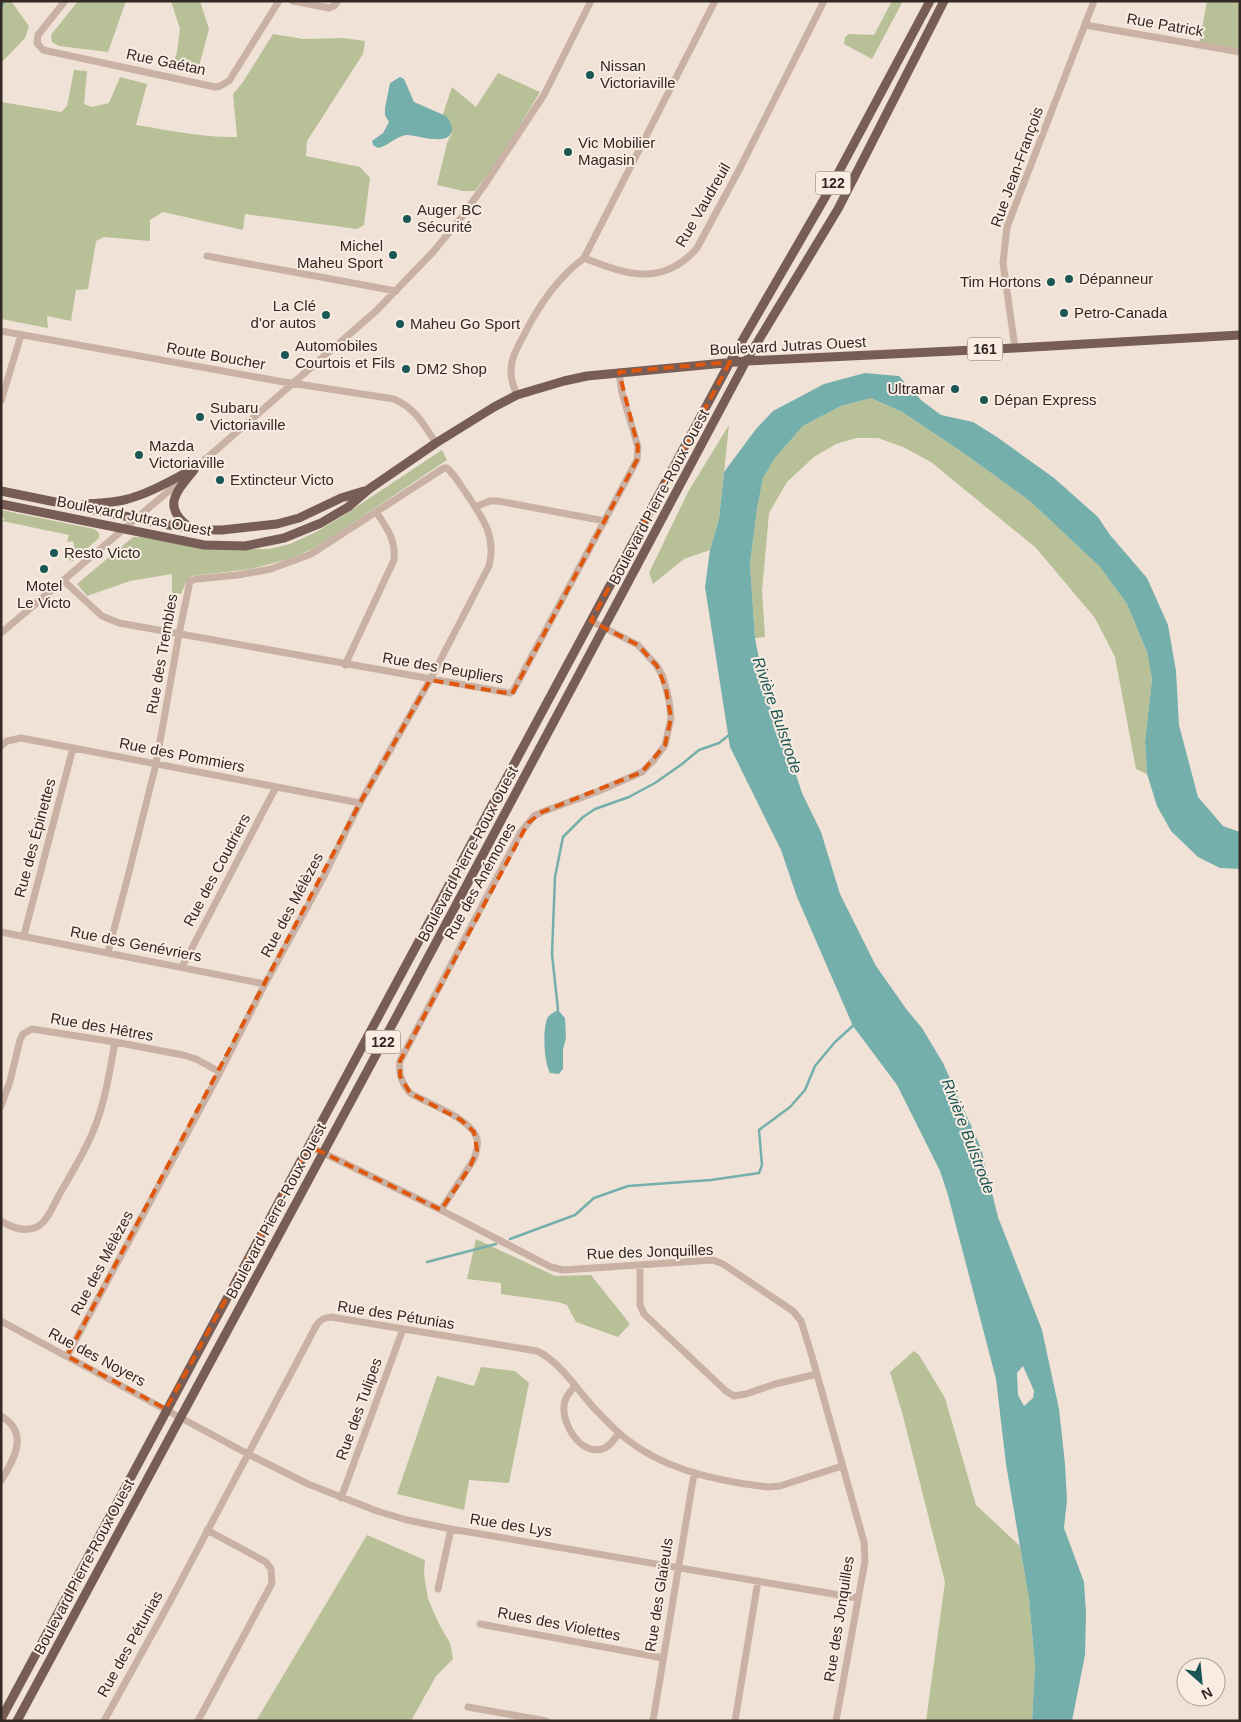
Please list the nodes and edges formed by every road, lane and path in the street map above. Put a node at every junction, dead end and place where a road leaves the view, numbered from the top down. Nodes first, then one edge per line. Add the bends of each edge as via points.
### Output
1 (65, 1) edge
2 (279, 1) edge
3 (293, 1) edge
4 (338, 1) edge
5 (591, 1) edge
6 (715, 1) edge
7 (824, 1) edge
8 (930, 1) edge
9 (944, 1) edge
10 (1094, 1) edge
11 (1085, 25) junction
12 (1240, 52) edge
13 (207, 256) dead end
14 (584, 258) junction
15 (396, 291) junction
16 (1, 331) edge
17 (21, 335) junction
18 (1240, 335) edge
19 (1015, 348) junction
20 (746, 361) junction
21 (730, 362) junction
22 (619, 372) junction
23 (293, 384) junction
24 (517, 395) junction
25 (1, 401) edge
26 (436, 443) junction
27 (195, 468) junction
28 (447, 468) joint
29 (368, 489) junction
30 (1, 491) edge
31 (1, 504) edge
32 (73, 505) junction
33 (475, 507) junction
34 (376, 512) junction
35 (138, 518) junction
36 (605, 521) junction
37 (189, 528) junction
38 (125, 529) junction
39 (64, 581) junction
40 (591, 622) junction
41 (604, 630) junction
42 (1, 633) edge
43 (179, 634) junction
44 (345, 665) junction
45 (430, 680) junction
46 (1, 746) edge
47 (73, 748) junction
48 (156, 764) junction
49 (276, 787) junction
50 (360, 803) junction
51 (1, 932) edge
52 (24, 935) junction
53 (108, 952) junction
54 (182, 967) junction
55 (265, 984) junction
56 (116, 1042) junction
57 (220, 1072) junction
58 (1, 1106) edge
59 (310, 1146) junction
60 (323, 1152) junction
61 (441, 1210) junction
62 (1, 1221) edge
63 (640, 1266) junction
64 (1, 1321) edge
65 (403, 1330) junction
66 (67, 1356) junction
67 (817, 1374) junction
68 (575, 1386) junction
69 (166, 1410) junction
70 (1, 1416) edge
71 (180, 1416) junction
72 (619, 1433) junction
73 (248, 1454) junction
74 (842, 1466) junction
75 (694, 1474) junction
76 (1, 1481) edge
77 (341, 1498) junction
78 (451, 1529) junction
79 (207, 1530) junction
80 (677, 1567) junction
81 (758, 1581) junction
82 (438, 1589) dead end
83 (857, 1598) junction
84 (480, 1624) dead end
85 (662, 1658) junction
86 (468, 1707) dead end
87 (1, 1719) edge
88 (17, 1721) edge
89 (104, 1721) edge
90 (198, 1721) edge
91 (546, 1721) edge
92 (652, 1721) edge
93 (735, 1721) edge
94 (836, 1721) edge

1 - 2 street, Rue Gaétan via 38,35 37,43 43,50 215,86 229,81
3 - 4 street via 329,8
5 - 15 street via 544,95 483,188 433,252
6 - 14 street
7 - 14 street, Rue Vaudreuil via 734,179 688,259 671,270 636,274
8 - 21 main road, Boulevard Pierre-Roux Ouest / 122 via 827,194
9 - 20 main road, Boulevard Pierre-Roux Ouest / 122 via 838,209
10 - 11 street, Rue Jean-François
11 - 12 street, Rue Patrick
11 - 19 street, Rue Jean-François via 1007,227 1003,263
13 - 15 street
14 - 24 street via 559,280 521,340 511,372
15 - 23 street
16 - 17 street, Route Boucher
17 - 23 street, Route Boucher
17 - 25 street
18 - 19 main road, Boulevard Jutras Ouest / 161
19 - 20 main road, Boulevard Jutras Ouest / 161
20 - 21 main road, Boulevard Jutras Ouest / 161
20 - 41 main road, Boulevard Pierre-Roux Ouest / 122
21 - 22 main road, Boulevard Jutras Ouest
21 - 40 main road, Boulevard Pierre-Roux Ouest / 122
22 - 24 main road, Boulevard Jutras Ouest via 571,379
22 - 36 street, Rue des Peupliers via 638,453
23 - 26 street, Route Boucher via 404,403 413,410
23 - 27 street
24 - 26 main road, Boulevard Jutras Ouest
26 - 29 main road, Boulevard Jutras Ouest
27 - 32 main road via 135,497
27 - 35 street
27 - 37 main road via 173,499 180,521
28 - 33 street, Rue des Mélèzes
28 - 34 street, Rue des Trembles
29 - 37 main road, Boulevard Jutras Ouest via 277,524 222,530
29 - 38 main road, Boulevard Jutras Ouest via 348,507 321,523 284,538 245,546 204,545
30 - 32 main road, Boulevard Jutras Ouest
31 - 38 main road, Boulevard Jutras Ouest
32 - 35 main road, Boulevard Jutras Ouest
33 - 36 street via 498,500
33 - 45 street, Rue des Mélèzes via 489,533 492,555
34 - 43 street, Rue des Trembles via 311,554 289,563 256,572 190,581
34 - 44 street via 392,538 394,560
35 - 37 main road, Boulevard Jutras Ouest
35 - 38 street
36 - 45 street, Rue des Peupliers via 513,691 505,693
38 - 39 street
39 - 42 street
39 - 43 street, Rue des Peupliers via 110,620
40 - 41 street, Rue des Anémones
40 - 59 main road, Boulevard Pierre-Roux Ouest / 122
41 - 60 main road, Boulevard Pierre-Roux Ouest / 122
41 - 61 street, Rue des Anémones via 638,645 660,672 671,718 665,744 642,772 542,812 528,823 400,1061 400,1076 410,1094 468,1124 477,1137 474,1158
43 - 44 street, Rue des Peupliers
43 - 48 street, Rue des Trembles
44 - 45 street, Rue des Peupliers
45 - 50 street, Rue des Mélèzes
46 - 47 street, Rue des Pommiers via 21,738
47 - 48 street, Rue des Pommiers
47 - 52 street, Rue des Épinettes
48 - 49 street, Rue des Pommiers
48 - 53 street, Rue des Trembles
49 - 50 street, Rue des Pommiers
49 - 54 street, Rue des Coudriers
50 - 55 street, Rue des Mélèzes
51 - 52 street, Rue des Genévriers
52 - 53 street, Rue des Genévriers
53 - 54 street, Rue des Genévriers
54 - 55 street, Rue des Genévriers
55 - 57 street, Rue des Mélèzes
56 - 57 street, Rue des Hêtres via 183,1055
56 - 58 street, Rue des Hêtres via 32,1029 23,1034
56 - 62 street via 96,1124 49,1213 34,1228 21,1230
57 - 66 street, Rue des Mélèzes
59 - 60 street, Rue des Jonquilles
59 - 69 main road, Boulevard Pierre-Roux Ouest / 122
60 - 61 street, Rue des Jonquilles
60 - 71 main road, Boulevard Pierre-Roux Ouest / 122
61 - 63 street, Rue des Jonquilles via 551,1267 563,1270
63 - 67 street, Rue des Jonquilles via 713,1260 722,1264 798,1317
63 - 67 street via 640,1305 644,1314 734,1396
64 - 66 street, Rue des Noyers
65 - 68 street, Rue des Pétunias via 537,1351 551,1358
65 - 73 street, Rue des Pétunias via 331,1317 320,1321
65 - 77 street, Rue des Tulipes
66 - 69 street, Rue des Noyers
67 - 74 street, Rue des Jonquilles
68 - 72 street, Rue des Pétunias
68 - 72 street via 564,1404 564,1415 574,1437 582,1444 602,1449
69 - 71 street, Rue des Noyers
69 - 87 main road, Boulevard Pierre-Roux Ouest / 122
70 - 76 street via 14,1427 18,1438 16,1454
71 - 73 street, Rue des Lys
71 - 88 main road, Boulevard Pierre-Roux Ouest / 122
72 - 75 street, Rue des Pétunias via 650,1454
73 - 77 street, Rue des Lys
73 - 79 street, Rue des Pétunias
74 - 75 street, Rue des Pétunias via 768,1487
74 - 83 street, Rue des Jonquilles via 864,1542 865,1561
75 - 80 street, Rue des Glaïeuls
77 - 78 street, Rue des Lys via 407,1520
78 - 80 street, Rue des Lys
78 - 82 street
79 - 89 street, Rue des Pétunias
79 - 90 street via 266,1562 272,1583
80 - 81 street, Rue des Lys
80 - 85 street, Rue des Glaïeuls
81 - 83 street, Rue des Lys
81 - 93 street
83 - 94 street, Rue des Jonquilles
84 - 85 street, Rues des Violettes
85 - 92 street, Rue des Glaïeuls
86 - 91 street

